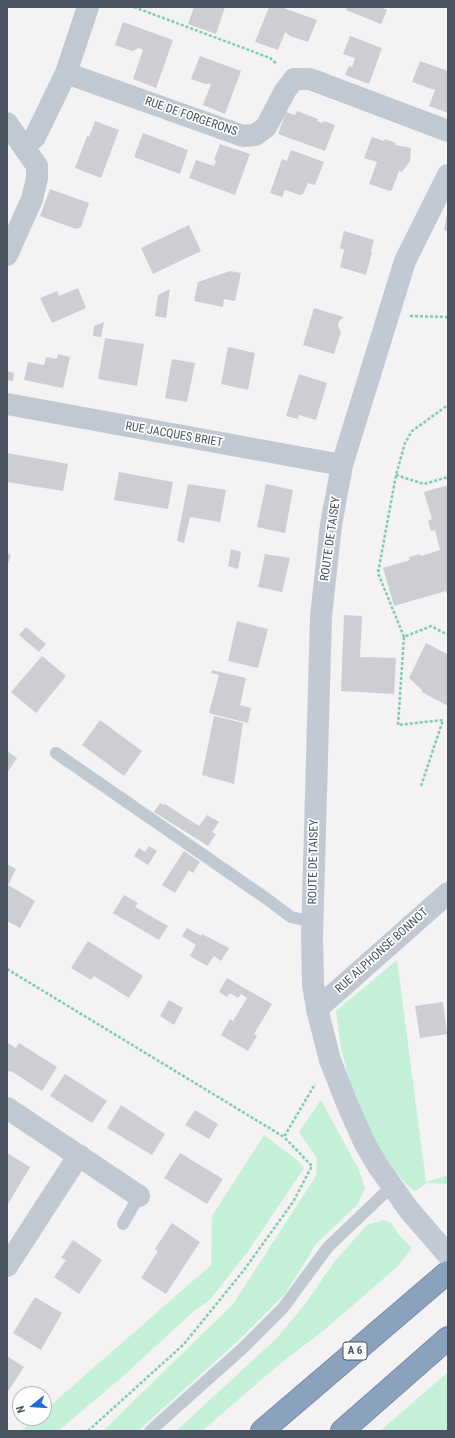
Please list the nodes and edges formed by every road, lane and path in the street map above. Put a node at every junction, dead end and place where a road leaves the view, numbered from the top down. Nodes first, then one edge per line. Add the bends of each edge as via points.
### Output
1 (88, 7) edge
2 (134, 7) edge
3 (66, 73) junction
4 (294, 79) junction
5 (7, 123) edge
6 (448, 131) edge
7 (24, 146) junction
8 (448, 175) edge
9 (7, 255) edge
10 (388, 314) junction
11 (448, 317) edge
12 (7, 404) edge
13 (448, 405) edge
14 (342, 465) junction
15 (396, 475) junction
16 (448, 477) edge
17 (448, 636) edge
18 (404, 637) junction
19 (56, 753) dead end
20 (421, 786) dead end
21 (448, 893) edge
22 (312, 922) junction
23 (7, 968) edge
24 (317, 1009) junction
25 (330, 1060) junction
26 (7, 1108) edge
27 (284, 1137) junction
28 (78, 1155) junction
29 (392, 1186) junction
30 (139, 1196) joint
31 (123, 1224) dead end
32 (448, 1255) edge
33 (7, 1266) edge
34 (448, 1272) edge
35 (448, 1338) edge
36 (88, 1431) edge
37 (150, 1431) edge
38 (262, 1431) edge
39 (342, 1431) edge

1 - 3 street
2 - 4 path via 270,58
3 - 4 street, RUE DE FORGERONS via 243,136 255,135 266,127
3 - 7 street via 35,137
4 - 6 street via 310,78
5 - 7 street
7 - 9 street via 37,166 38,178 32,199
8 - 10 street, ROUTE DE TAISEY via 405,261
10 - 11 path
10 - 14 street, ROUTE DE TAISEY
12 - 14 street, RUE JACQUES BRIET
13 - 15 path via 412,431
14 - 22 street, ROUTE DE TAISEY via 331,525 320,616
15 - 16 path via 424,484
15 - 18 path via 378,573
17 - 18 path via 431,626
18 - 20 path via 398,725 442,720
19 - 22 lane, ROUTE DE TAISEY via 291,917
21 - 24 street, RUE ALPHONSE BONNOT
22 - 24 street, ROUTE DE TAISEY
23 - 27 path
24 - 25 street, ROUTE DE TAISEY
25 - 27 path
25 - 29 street, ROUTE DE TAISEY via 364,1142
26 - 28 street
27 - 36 path via 312,1166 293,1202 244,1270 184,1344
28 - 30 street
28 - 33 street
29 - 32 street, ROUTE DE TAISEY
29 - 37 lane via 328,1247 283,1308 243,1348
30 - 31 lane
34 - 38 highway, A 6
35 - 39 highway

